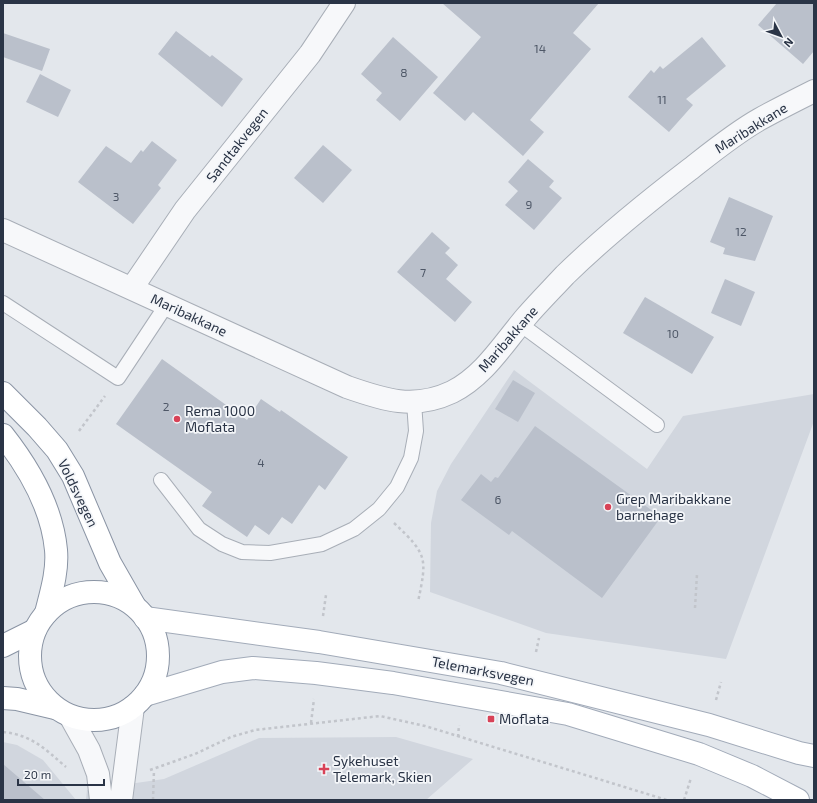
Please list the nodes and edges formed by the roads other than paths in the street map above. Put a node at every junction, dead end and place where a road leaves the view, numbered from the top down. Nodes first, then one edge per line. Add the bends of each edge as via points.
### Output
1 (344, 3) edge
2 (814, 91) edge
3 (3, 230) edge
4 (132, 288) junction
5 (3, 304) edge
6 (167, 304) junction
7 (520, 324) junction
8 (3, 393) edge
9 (414, 402) junction
10 (658, 425) dead end
11 (3, 435) edge
12 (161, 480) dead end
13 (140, 612) junction
14 (40, 622) junction
15 (3, 646) edge
16 (3, 698) edge
17 (139, 701) junction
18 (63, 712) junction
19 (814, 756) edge
20 (101, 800) edge
21 (121, 800) edge
22 (798, 800) edge

1 - 4 street, Sandtakvegen via 310,54 186,210
2 - 7 street, Maribakkane via 759,120 678,178 604,238 563,277
3 - 4 street, Maribakkane
4 - 6 street, Maribakkane
5 - 6 lane via 118,378
6 - 9 street, Maribakkane via 347,387 394,402
7 - 9 street, Maribakkane via 492,360 473,377 453,391 432,400
7 - 10 lane
8 - 13 main road, Voldsvegen via 38,427 57,450 73,476 110,563
9 - 12 lane via 416,431 411,458 397,487 379,509 354,529 322,544 270,553 242,552 222,544 199,529
11 - 14 main road via 22,460 41,495 52,526 57,551 54,578
13 - 14 main road via 119,597 103,592 85,592 69,596 54,605
13 - 17 main road via 154,633 158,649 157,666 152,681
13 - 19 main road, Telemarksvegen via 501,673 709,725
14 - 15 main road
14 - 18 main road via 30,649 30,666 34,682 43,696
16 - 18 main road via 17,699
17 - 18 main road via 119,715 103,720 86,720
17 - 21 street
17 - 22 main road, Telemarksvegen via 222,672 253,668 393,683 568,714 699,754 752,776
18 - 20 street via 89,750 98,774

